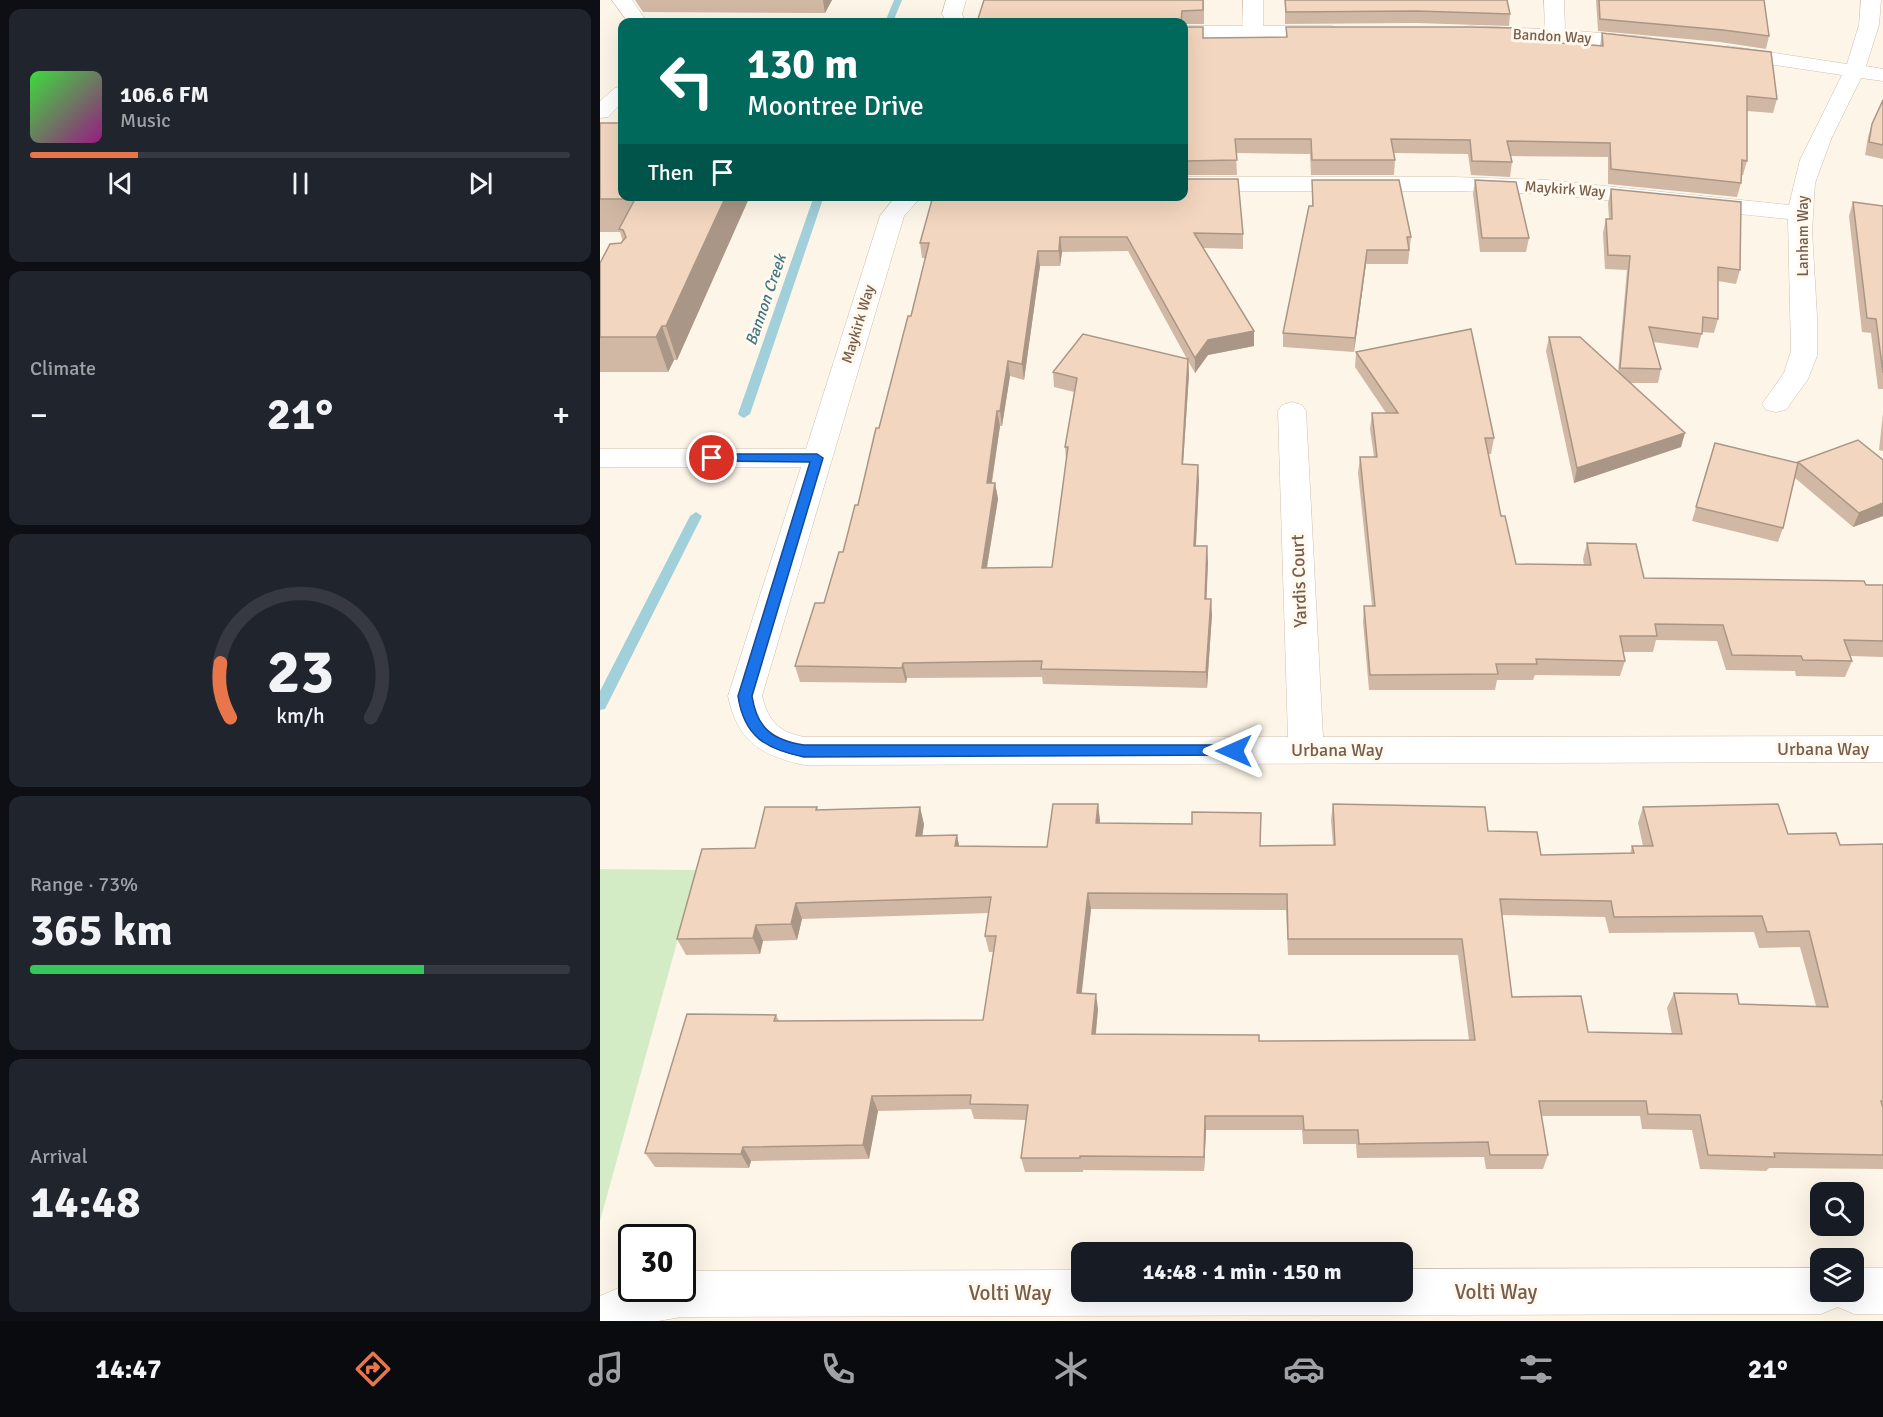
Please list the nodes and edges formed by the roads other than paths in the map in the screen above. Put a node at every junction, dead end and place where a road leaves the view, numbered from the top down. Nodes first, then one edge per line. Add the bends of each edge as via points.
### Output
1 (622, 0) edge
2 (956, 0) edge
3 (1253, 0) edge
4 (1554, 0) edge
5 (1871, 0) edge
6 (634, 18) edge
7 (954, 18) edge
8 (1188, 32) edge
9 (1253, 32) junction
10 (1347, 32) edge
11 (1450, 32) edge
12 (1555, 35) junction
13 (1667, 44) edge
14 (1705, 49) edge
15 (1854, 70) junction
16 (1883, 75) edge
17 (600, 83) edge
18 (618, 83) edge
19 (618, 96) edge
20 (600, 112) edge
21 (1188, 184) edge
22 (904, 201) edge
23 (1801, 213) junction
24 (1776, 404) dead end
25 (1292, 411) dead end
26 (600, 458) edge
27 (817, 458) junction
28 (1883, 749) edge
29 (1306, 750) junction
30 (1810, 1291) edge
31 (1864, 1291) edge
32 (1883, 1291) edge
33 (602, 1321) edge

1 - 6 street
2 - 7 street
3 - 9 street
4 - 12 street
5 - 15 street, Lanham Way via 1867,34
8 - 9 street
9 - 10 street
11 - 12 street, Bandon Way
12 - 13 street, Bandon Way
14 - 15 street
15 - 16 street
15 - 23 street, Lanham Way via 1812,158 1803,184
17 - 18 street
19 - 20 street
21 - 23 street, Maykirk Way via 1547,187
22 - 27 street, Maykirk Way via 892,216
23 - 24 street, Lanham Way via 1805,345 1797,376
25 - 29 street, Yardis Court
26 - 27 street
27 - 29 street, Urbana Way via 745,696 748,715 766,738 804,751
28 - 29 street, Urbana Way
30 - 33 street, Volti Way via 681,1293 650,1298
31 - 32 street

